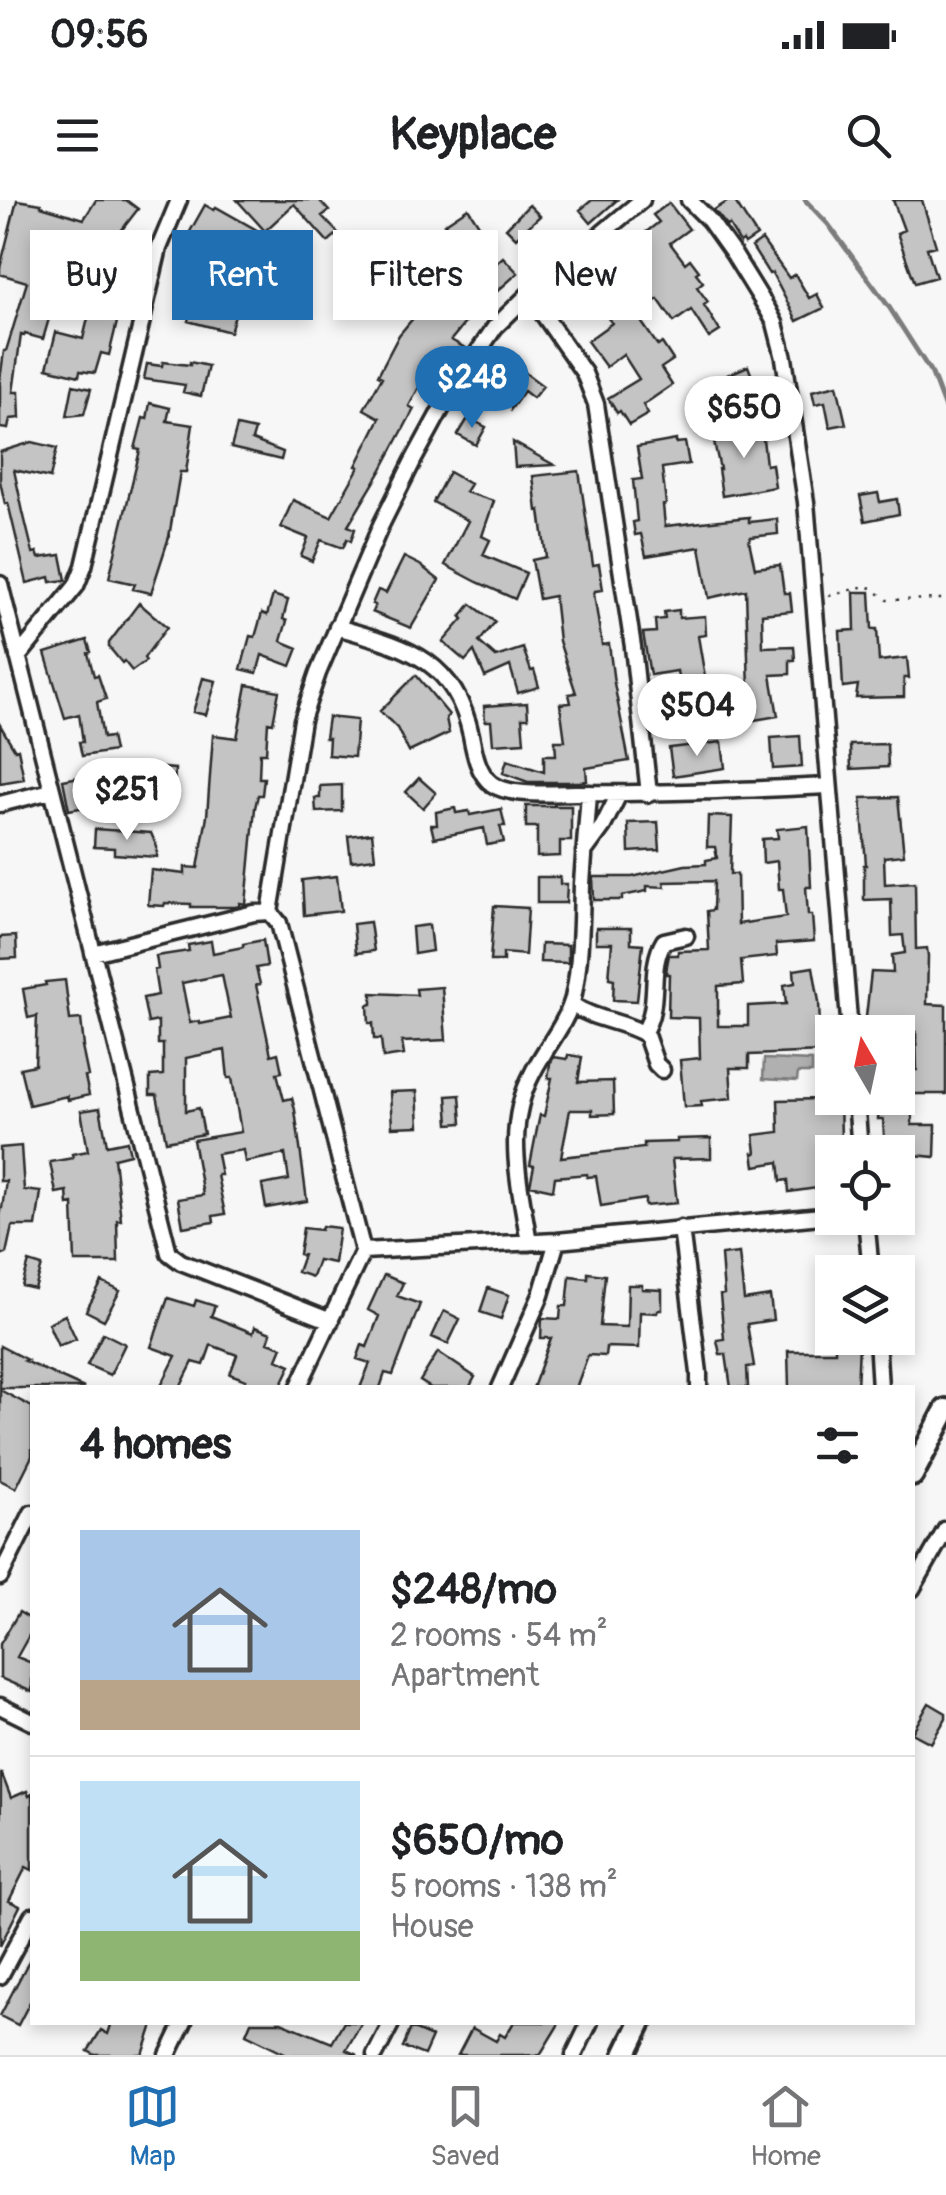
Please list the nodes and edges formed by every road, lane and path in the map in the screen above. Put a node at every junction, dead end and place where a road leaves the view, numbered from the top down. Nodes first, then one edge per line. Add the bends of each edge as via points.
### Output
1 (179, 200) edge
2 (642, 200) edge
3 (689, 200) edge
4 (606, 230) edge
5 (518, 304) edge
6 (547, 320) edge
7 (0, 584) edge
8 (814, 598) junction
9 (946, 600) edge
10 (337, 627) junction
11 (18, 657) junction
12 (828, 786) junction
13 (51, 791) junction
14 (590, 793) junction
15 (619, 794) junction
16 (650, 794) junction
17 (0, 804) edge
18 (584, 853) junction
19 (270, 912) junction
20 (686, 936) dead end
21 (93, 952) junction
22 (572, 1004) junction
23 (848, 1015) edge
24 (642, 1033) junction
25 (662, 1070) dead end
26 (815, 1216) edge
27 (681, 1228) junction
28 (557, 1241) junction
29 (529, 1243) junction
30 (364, 1251) junction
31 (331, 1321) junction
32 (877, 1355) edge
33 (299, 1385) edge
34 (501, 1385) edge
35 (698, 1385) edge
36 (880, 1385) edge
37 (946, 1410) edge
38 (915, 1468) edge
39 (30, 1517) edge
40 (946, 1529) edge
41 (0, 1578) edge
42 (915, 1584) edge
43 (0, 1706) edge
44 (30, 1721) edge
45 (30, 1920) edge
46 (0, 1976) edge
47 (183, 2025) edge
48 (391, 2025) edge
49 (589, 2025) edge
50 (640, 2025) edge
51 (168, 2055) edge
52 (376, 2055) edge
53 (574, 2055) edge
54 (625, 2055) edge

1 - 11 street via 159,248 84,566 69,596
2 - 4 street
3 - 8 street via 734,255 780,340
5 - 10 street via 495,326 450,393
6 - 16 street via 584,373 596,404
7 - 11 street
8 - 9 path via 865,586 887,600
8 - 12 street
10 - 14 street via 402,646 434,667 459,699 491,783 506,790
10 - 19 street via 302,720
11 - 13 street
12 - 16 street
12 - 23 street
13 - 17 street
13 - 21 street
14 - 15 street
14 - 18 street
15 - 16 street
15 - 18 street
18 - 22 street
19 - 21 street
19 - 30 street via 279,923
20 - 24 street via 664,941 657,954 650,1022
21 - 31 street via 169,1253
22 - 24 street
22 - 29 street via 533,1071 516,1119
24 - 25 street
26 - 27 street
27 - 28 street
27 - 35 street
28 - 29 street
28 - 34 street
29 - 30 street
30 - 31 street
31 - 33 street
32 - 36 street
37 - 38 street
39 - 41 street
40 - 42 street
43 - 44 street
45 - 46 street
47 - 51 street
48 - 52 street
49 - 53 street
50 - 54 street

